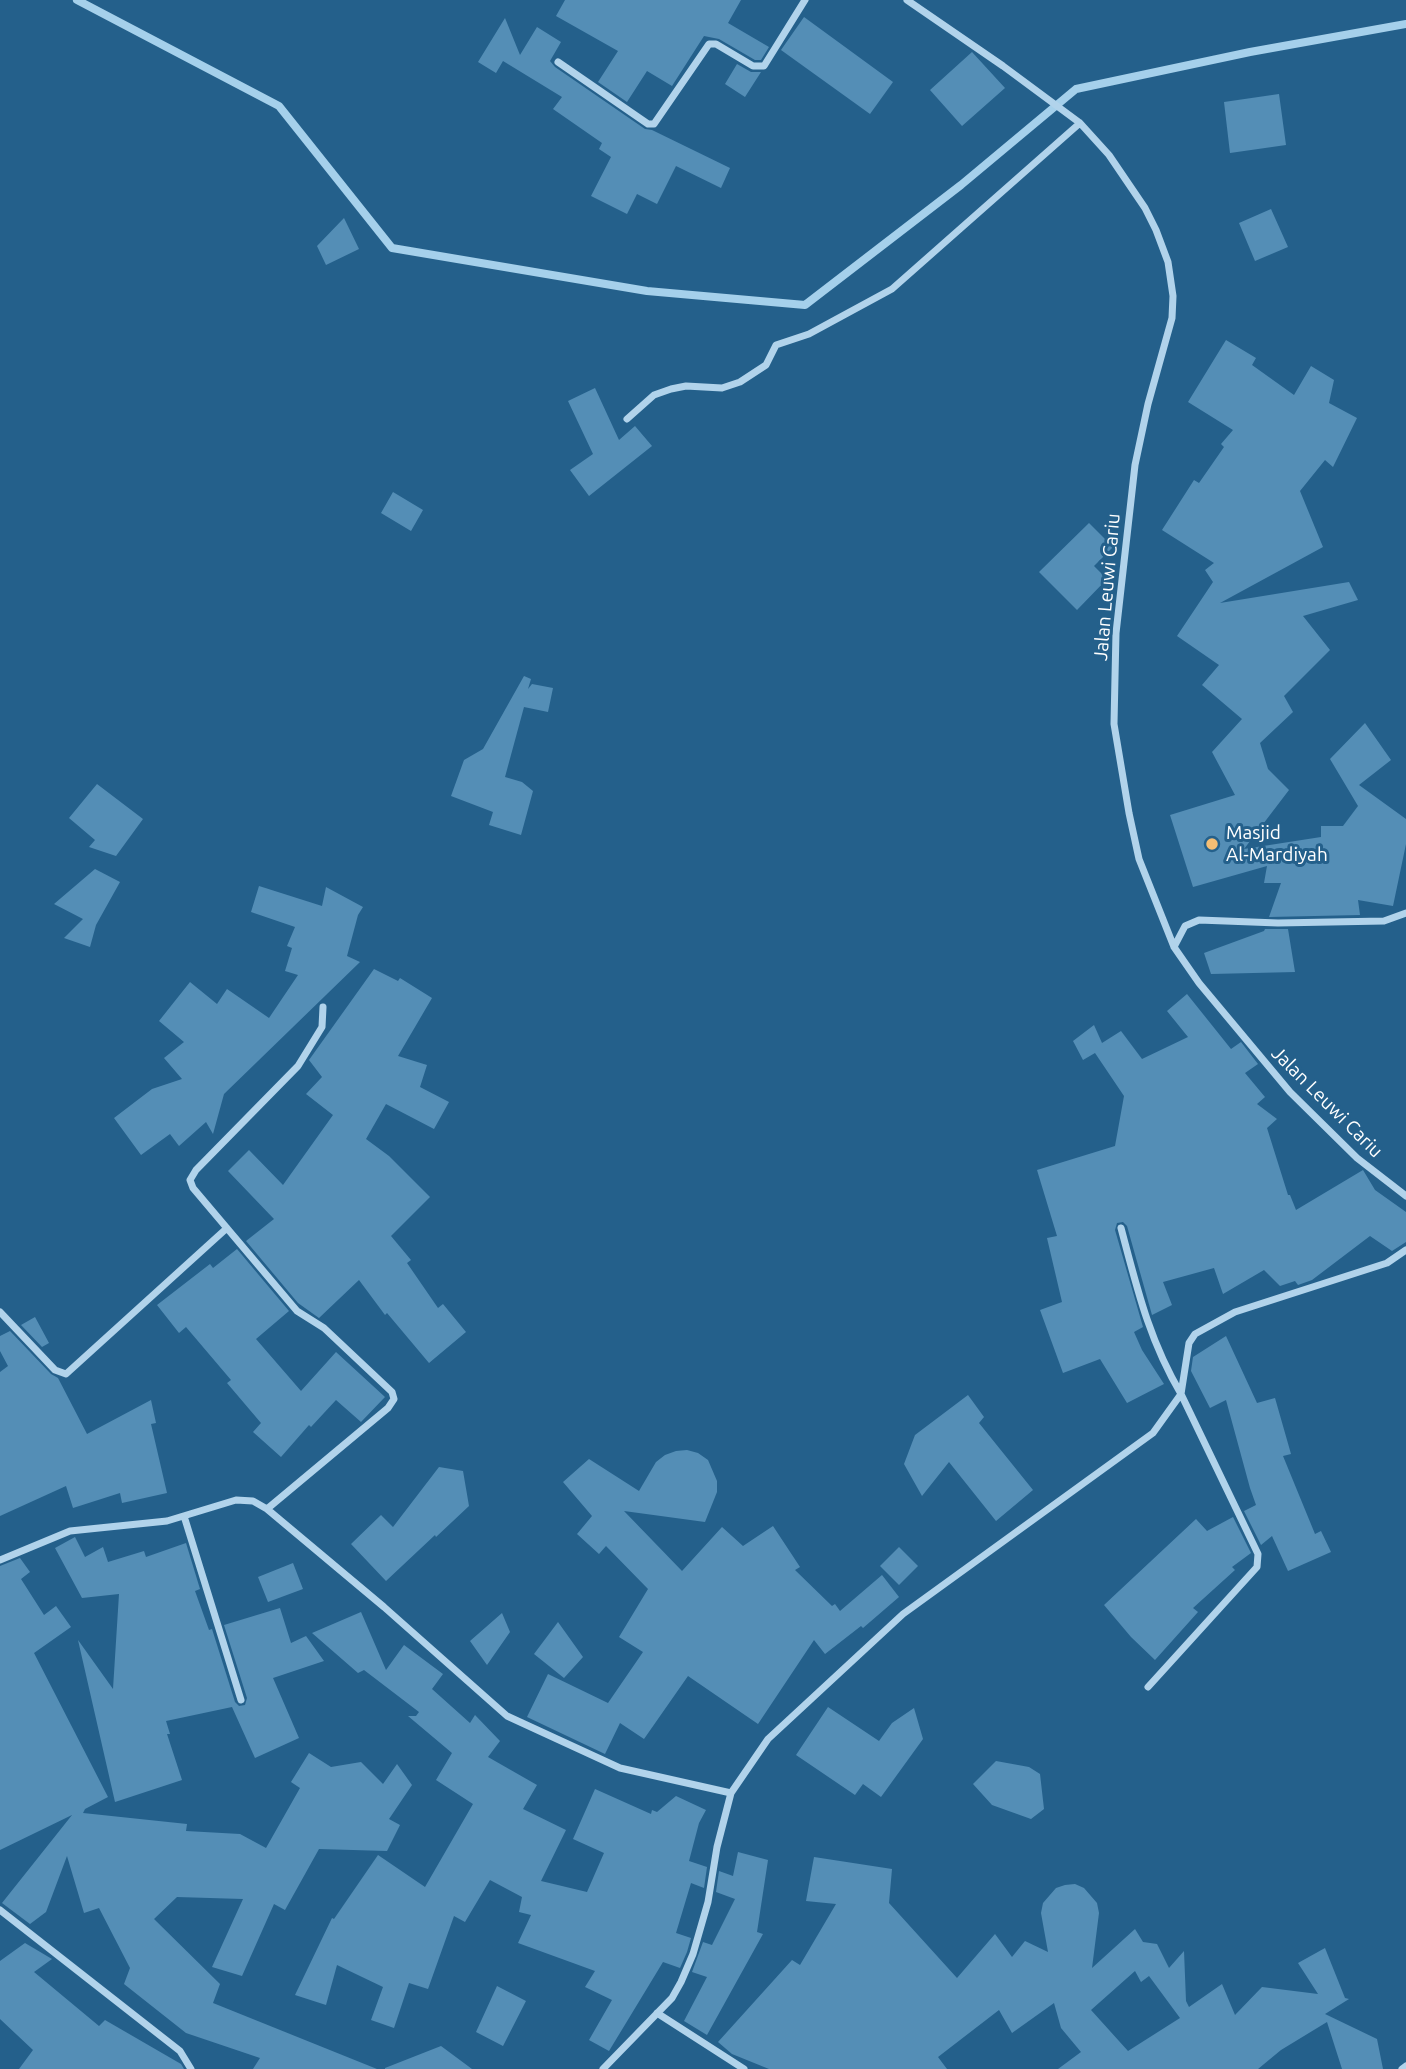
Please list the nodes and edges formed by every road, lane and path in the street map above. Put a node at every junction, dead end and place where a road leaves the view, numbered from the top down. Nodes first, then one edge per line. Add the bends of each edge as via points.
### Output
1 (805, 0) edge
2 (907, 0) edge
3 (558, 62) dead end
4 (1080, 123) junction
5 (627, 419) dead end
6 (1406, 914) edge
7 (1174, 947) junction
8 (323, 1007) dead end
9 (1406, 1196) edge
10 (227, 1228) junction
11 (1121, 1228) dead end
12 (1406, 1250) edge
13 (0, 1312) edge
14 (1181, 1394) junction
15 (267, 1509) junction
16 (184, 1516) junction
17 (0, 1560) edge
18 (1148, 1686) dead end
19 (241, 1700) dead end
20 (731, 1793) junction
21 (0, 1910) edge
22 (657, 2013) junction
23 (191, 2069) edge
24 (603, 2069) edge
25 (744, 2069) edge

1 - 3 street via 764,66 753,66 709,44 654,124
2 - 4 street, Jalan Leuwi Cariu
4 - 5 street via 880,297 809,334 776,345 766,365 740,382 722,388 671,389 654,396
4 - 7 street, Jalan Leuwi Cariu via 1109,155 1145,208 1171,280 1172,318 1148,404 1129,505 1116,634 1114,724 1139,859
6 - 7 street via 1384,921 1199,920 1185,926
7 - 9 street, Jalan Leuwi Cariu via 1290,1092 1357,1157
8 - 10 street via 322,1027 298,1066 190,1180
10 - 13 street via 66,1374 55,1370
10 - 15 street via 297,1311 324,1328 394,1399
11 - 14 street via 1147,1324
12 - 14 street via 1387,1264 1235,1312 1195,1334 1189,1343
14 - 18 street via 1259,1560
14 - 20 street via 1153,1433 903,1614 768,1739
15 - 16 street via 236,1500
15 - 20 street via 507,1716 620,1768
16 - 17 street via 70,1531
16 - 19 street
20 - 22 street via 693,1954 672,1998
21 - 23 street via 180,2051
22 - 24 street
22 - 25 street

